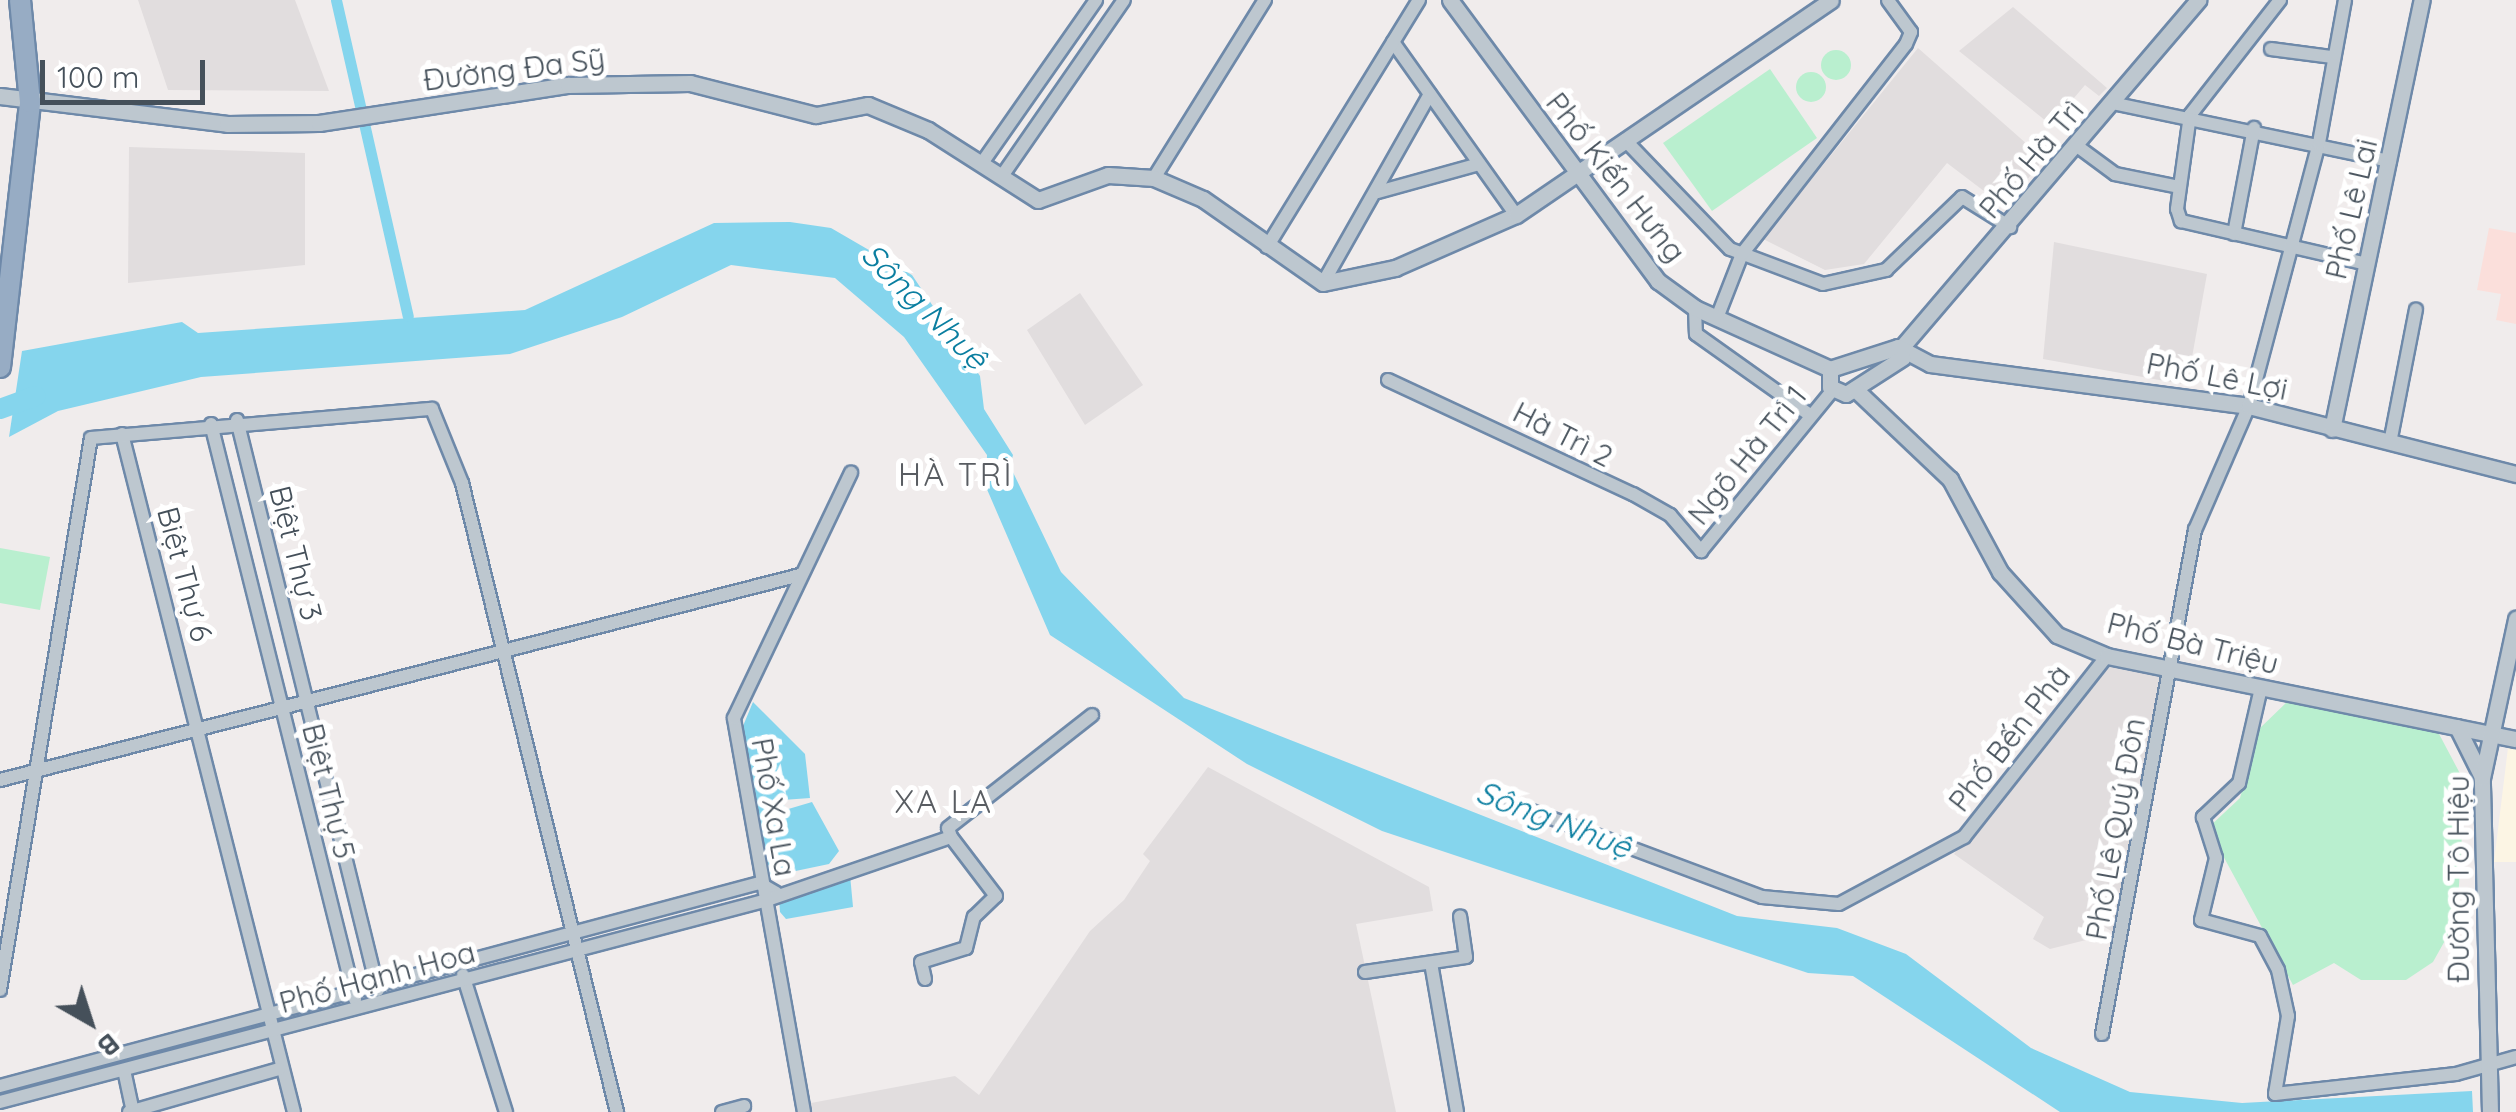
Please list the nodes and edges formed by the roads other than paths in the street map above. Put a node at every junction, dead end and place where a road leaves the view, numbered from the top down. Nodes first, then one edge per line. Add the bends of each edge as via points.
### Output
1 (20, 0) edge
2 (1096, 0) edge
3 (1124, 0) edge
4 (1265, 0) edge
5 (1419, 0) edge
6 (1450, 0) edge
7 (1888, 0) edge
8 (2198, 0) edge
9 (2280, 0) edge
10 (2346, 0) edge
11 (2422, 0) edge
12 (1823, 2) edge
13 (1393, 42) junction
14 (2271, 49) dead end
15 (2332, 57) junction
16 (1430, 94) junction
17 (0, 96) edge
18 (30, 102) junction
19 (2112, 104) junction
20 (2190, 114) junction
21 (2254, 128) junction
22 (1625, 140) junction
23 (2319, 143) junction
24 (2077, 146) junction
25 (2390, 160) junction
26 (982, 163) junction
27 (1480, 164) junction
28 (1574, 175) junction
29 (1002, 176) junction
30 (1154, 178) junction
31 (2179, 187) junction
32 (1378, 192) junction
33 (1516, 215) junction
34 (2010, 227) junction
35 (2234, 234) junction
36 (1267, 248) junction
37 (2290, 248) junction
38 (1742, 254) junction
39 (2367, 264) junction
40 (1323, 283) junction
41 (1695, 308) junction
42 (2416, 309) dead end
43 (1717, 318) junction
44 (1897, 354) junction
45 (2, 357) edge
46 (1852, 364) junction
47 (1830, 369) junction
48 (1388, 380) dead end
49 (1857, 385) junction
50 (1833, 390) junction
51 (2249, 406) junction
52 (1810, 415) junction
53 (237, 420) junction
54 (211, 424) junction
55 (2332, 429) junction
56 (122, 434) junction
57 (2390, 443) junction
58 (850, 473) dead end
59 (2516, 474) edge
60 (1701, 552) joint
61 (800, 575) junction
62 (2516, 620) edge
63 (505, 647) junction
64 (2107, 656) junction
65 (2163, 669) junction
66 (2261, 688) junction
67 (306, 699) junction
68 (282, 705) junction
69 (1092, 715) dead end
70 (200, 727) junction
71 (2457, 727) junction
72 (2491, 734) junction
73 (2516, 739) edge
74 (35, 770) junction
75 (2482, 778) junction
76 (0, 780) edge
77 (1500, 800) dead end
78 (952, 836) junction
79 (758, 883) junction
80 (772, 896) junction
81 (1460, 916) dead end
82 (570, 934) junction
83 (574, 951) junction
84 (461, 962) junction
85 (1432, 963) junction
86 (1365, 972) dead end
87 (925, 979) dead end
88 (464, 980) junction
89 (376, 985) junction
90 (0, 990) edge
91 (354, 991) junction
92 (380, 1002) junction
93 (358, 1008) junction
94 (269, 1014) junction
95 (273, 1030) junction
96 (2102, 1034) dead end
97 (2516, 1057) edge
98 (2489, 1064) junction
99 (279, 1069) junction
100 (124, 1070) junction
101 (0, 1086) edge
102 (0, 1102) edge
103 (744, 1106) dead end
104 (132, 1112) edge
105 (294, 1112) edge
106 (506, 1112) edge
107 (617, 1112) edge
108 (722, 1112) edge
109 (804, 1112) edge
110 (1456, 1112) edge
111 (2490, 1112) edge

1 - 18 highway
2 - 26 street
3 - 29 street
4 - 30 street
5 - 13 street
6 - 28 street, Phố Kiến Hưng
7 - 38 street via 1911,32 1906,44
8 - 19 street, Phố Hà Trì
9 - 20 street
10 - 15 street, Phố Lê Quý Đôn
11 - 25 street, Phố Lê Lai
12 - 22 street
13 - 16 street
13 - 36 street
14 - 15 street
15 - 23 street, Phố Lê Quý Đôn
16 - 27 street
16 - 32 street
17 - 18 street, Đường Đa Sỹ
18 - 26 street, Đường Đa Sỹ via 209,123 319,123 568,85 690,82 816,116 868,105
18 - 45 highway
19 - 20 street
19 - 24 street, Phố Hà Trì
20 - 21 street
20 - 31 street
21 - 23 street
21 - 35 street
22 - 28 street
22 - 38 street
23 - 25 street
23 - 37 street, Phố Lê Quý Đôn
24 - 31 street via 2115,174
24 - 34 street, Phố Hà Trì
25 - 39 street, Phố Lê Lai
26 - 29 street, Đường Đa Sỹ
27 - 32 street
27 - 33 street
28 - 33 street
28 - 41 street, Phố Kiến Hưng via 1658,280
29 - 30 street, Đường Đa Sỹ via 1038,200 1108,174
30 - 36 street, Đường Đa Sỹ via 1203,199
31 - 35 street via 2181,222
32 - 40 street
33 - 40 street via 1395,268
34 - 38 street via 1962,197 1886,270 1823,284
34 - 44 street, Phố Hà Trì
35 - 37 street
36 - 40 street, Đường Đa Sỹ
37 - 39 street
37 - 51 street, Phố Lê Quý Đôn
38 - 43 street
39 - 55 street, Phố Lê Lai
41 - 43 street, Phố Kiến Hưng
41 - 52 street via 1696,334
42 - 57 street
43 - 47 street, Phố Kiến Hưng
44 - 46 street
44 - 49 street, Phố Hà Trì
44 - 51 street, Phố Lê Lợi
46 - 47 street
46 - 49 street
47 - 50 street
48 - 60 street, Hà Trì 2 via 1634,494 1670,515
49 - 50 street
49 - 64 street, Phố Bà Triệu via 1950,479 2033,618
50 - 52 street, Ngõ Hà Trì 1
51 - 55 street, Phố Lê Lợi
51 - 65 street, Phố Lê Quý Đôn via 2195,530
52 - 60 street, Ngõ Hà Trì 1
53 - 54 street
53 - 63 street via 432,409
53 - 67 street, Biệt Thự 3
54 - 56 street
54 - 68 street, Biệt Thự 6
55 - 57 street, Phố Lê Lợi
56 - 70 street, Biệt Thự 6
56 - 74 street via 91,438
57 - 59 street, Phố Lê Lợi
58 - 61 street, Phố Xa La
61 - 63 street
61 - 79 street, Phố Xa La via 734,718
62 - 72 street, Đường Tô Hiệu
63 - 67 street
63 - 82 street
64 - 65 street, Phố Bà Triệu
64 - 77 street, Phố Bến Phà via 1964,837 1839,904 1762,897
65 - 66 street, Phố Bà Triệu
65 - 96 street, Phố Lê Quý Đôn via 2160,755
66 - 71 street, Phố Bà Triệu
66 - 98 street via 2236,791 2203,817 2216,858 2202,920 2260,936 2278,970 2288,1016 2275,1094
67 - 68 street
67 - 89 street, Biệt Thự 3
68 - 70 street
68 - 91 street, Biệt Thự 5
69 - 78 street via 948,828
70 - 74 street
70 - 94 street
71 - 72 street, Phố Bà Triệu
71 - 75 street
72 - 73 street, Phố Bà Triệu
72 - 75 street, Đường Tô Hiệu
74 - 76 street
74 - 90 street
75 - 98 street, Đường Tô Hiệu
78 - 80 street, Phố Hạnh Hoa
78 - 87 street via 996,896 974,918 966,948 921,962
79 - 80 street
79 - 82 street, Phố Hạnh Hoa
80 - 83 street, Phố Hạnh Hoa
80 - 109 street, Phố Xa La
81 - 85 street via 1466,956
82 - 83 street
82 - 84 street, Phố Hạnh Hoa
83 - 88 street, Phố Hạnh Hoa
83 - 107 street
84 - 88 street
84 - 89 street, Phố Hạnh Hoa
85 - 86 street
85 - 110 street
88 - 92 street, Phố Hạnh Hoa
88 - 106 street
89 - 91 street, Phố Hạnh Hoa
89 - 92 street, Biệt Thự 3
91 - 93 street, Biệt Thự 5
91 - 94 street, Phố Hạnh Hoa
92 - 93 street, Phố Hạnh Hoa
93 - 95 street, Phố Hạnh Hoa
94 - 95 street
94 - 101 street, Phố Hạnh Hoa
95 - 99 street
95 - 100 street, Phố Hạnh Hoa
97 - 98 street
98 - 111 street, Đường Tô Hiệu
99 - 104 street
99 - 105 street
100 - 102 street, Phố Hạnh Hoa
100 - 104 street
103 - 108 street

